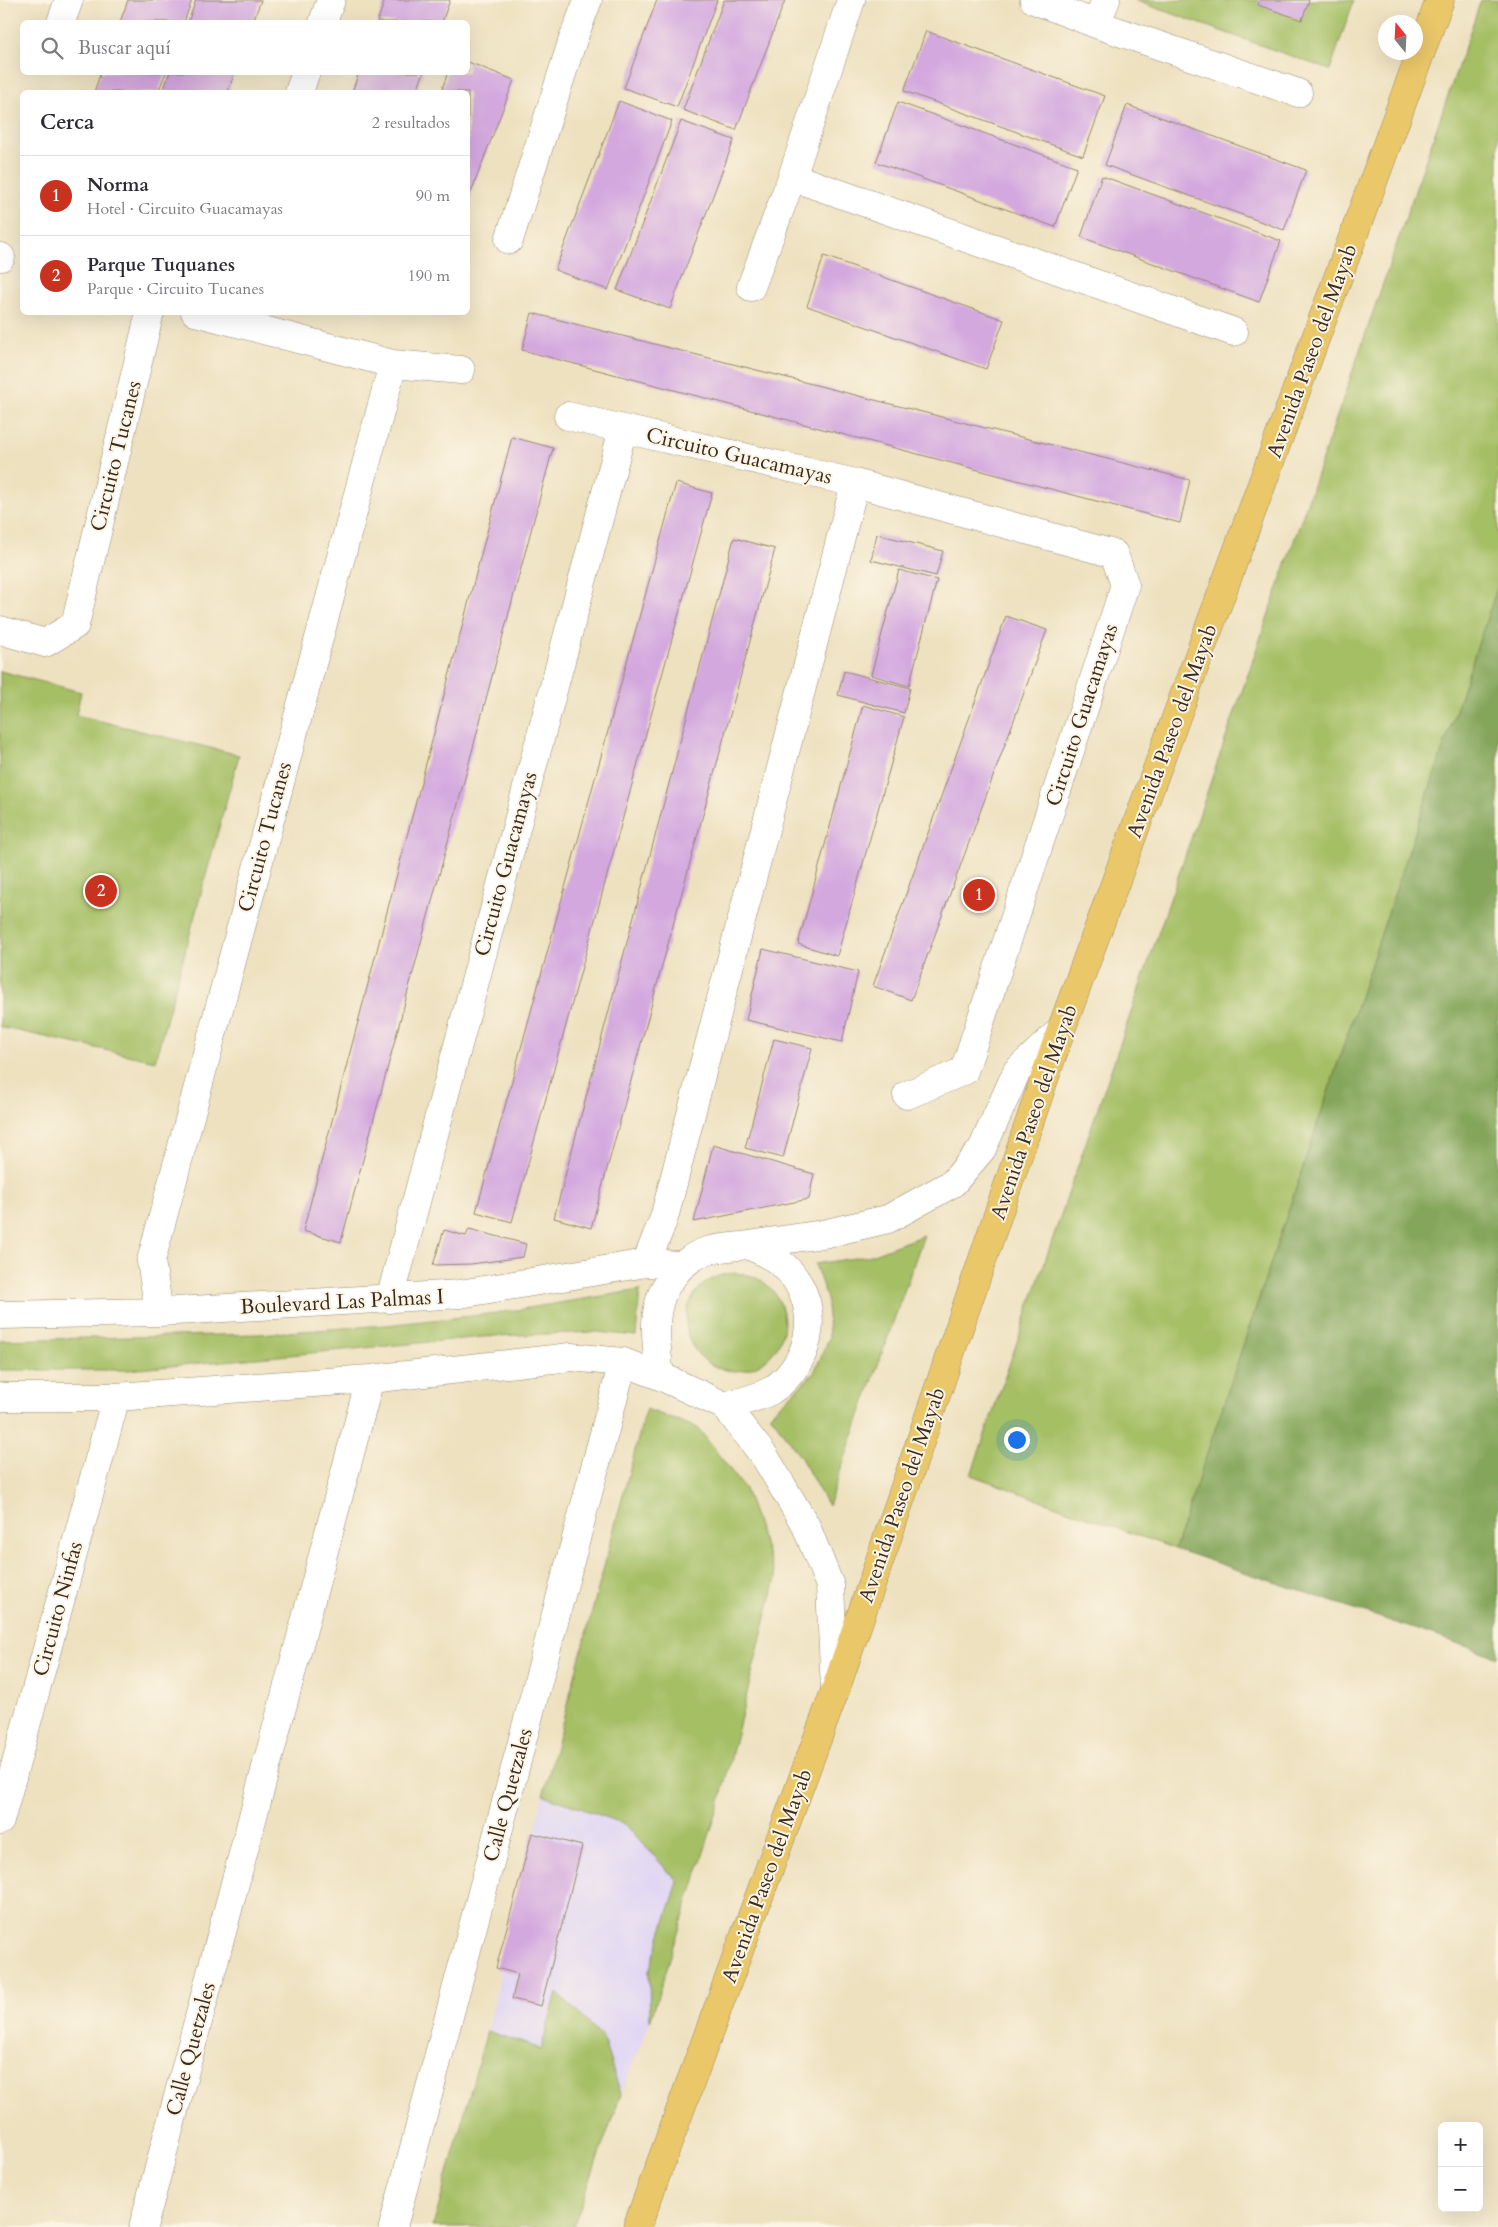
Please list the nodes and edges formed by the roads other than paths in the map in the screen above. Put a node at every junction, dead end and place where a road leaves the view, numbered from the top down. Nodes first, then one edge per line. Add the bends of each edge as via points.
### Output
1 (69, 0) edge
2 (331, 0) edge
3 (588, 0) edge
4 (851, 0) edge
5 (1034, 0) edge
6 (1440, 0) edge
7 (1101, 12) edge
8 (62, 20) edge
9 (324, 20) edge
10 (305, 75) edge
11 (300, 90) edge
12 (1298, 93) dead end
13 (792, 177) junction
14 (508, 240) dead end
15 (752, 287) dead end
16 (149, 315) edge
17 (206, 315) edge
18 (1234, 332) dead end
19 (393, 364) junction
20 (461, 370) dead end
21 (568, 416) dead end
22 (623, 429) junction
23 (855, 483) junction
24 (0, 630) edge
25 (1061, 1030) junction
26 (907, 1094) dead end
27 (749, 1245) junction
28 (646, 1263) junction
29 (681, 1265) junction
30 (390, 1299) junction
31 (159, 1312) junction
32 (0, 1315) edge
33 (623, 1362) junction
34 (660, 1376) junction
35 (370, 1378) junction
36 (0, 1397) edge
37 (116, 1398) junction
38 (724, 1406) junction
39 (835, 1691) junction
40 (0, 1821) edge
41 (143, 2227) edge
42 (393, 2227) edge
43 (638, 2227) edge

1 - 8 street
2 - 9 street
3 - 14 street
4 - 13 street
5 - 7 street
6 - 25 main road, Avenida Paseo del Mayab
7 - 12 street
10 - 11 street
13 - 15 street
13 - 18 street
16 - 24 street, Circuito Tucanes via 75,625 46,643
17 - 19 street
19 - 20 street
19 - 31 street, Circuito Tucanes via 151,1260
21 - 22 street, Circuito Guacamayas
22 - 23 street, Circuito Guacamayas
22 - 30 street, Circuito Guacamayas
23 - 26 street, Circuito Guacamayas via 1114,554 1125,585 964,1071
23 - 28 street, Circuito Guacamayas via 664,1218
25 - 27 street via 1017,1071 982,1149 953,1183 888,1219 823,1234
25 - 39 main road, Avenida Paseo del Mayab
27 - 29 street via 706,1251
27 - 38 street via 782,1264 799,1284 809,1311 808,1338 802,1358 786,1379 770,1391
28 - 29 street, Boulevard Las Palmas I
28 - 30 street, Boulevard Las Palmas I via 460,1294
29 - 34 street via 665,1286 658,1302 655,1328
30 - 31 street, Boulevard Las Palmas I
31 - 32 street, Boulevard Las Palmas I
33 - 34 street
33 - 35 street via 571,1357
33 - 42 street, Calle Quetzales
34 - 38 street
35 - 37 street
35 - 41 street, Calle Quetzales
36 - 37 street
37 - 40 street, Circuito Ninfas
38 - 39 street via 765,1457 806,1526 830,1586
39 - 43 main road, Avenida Paseo del Mayab

